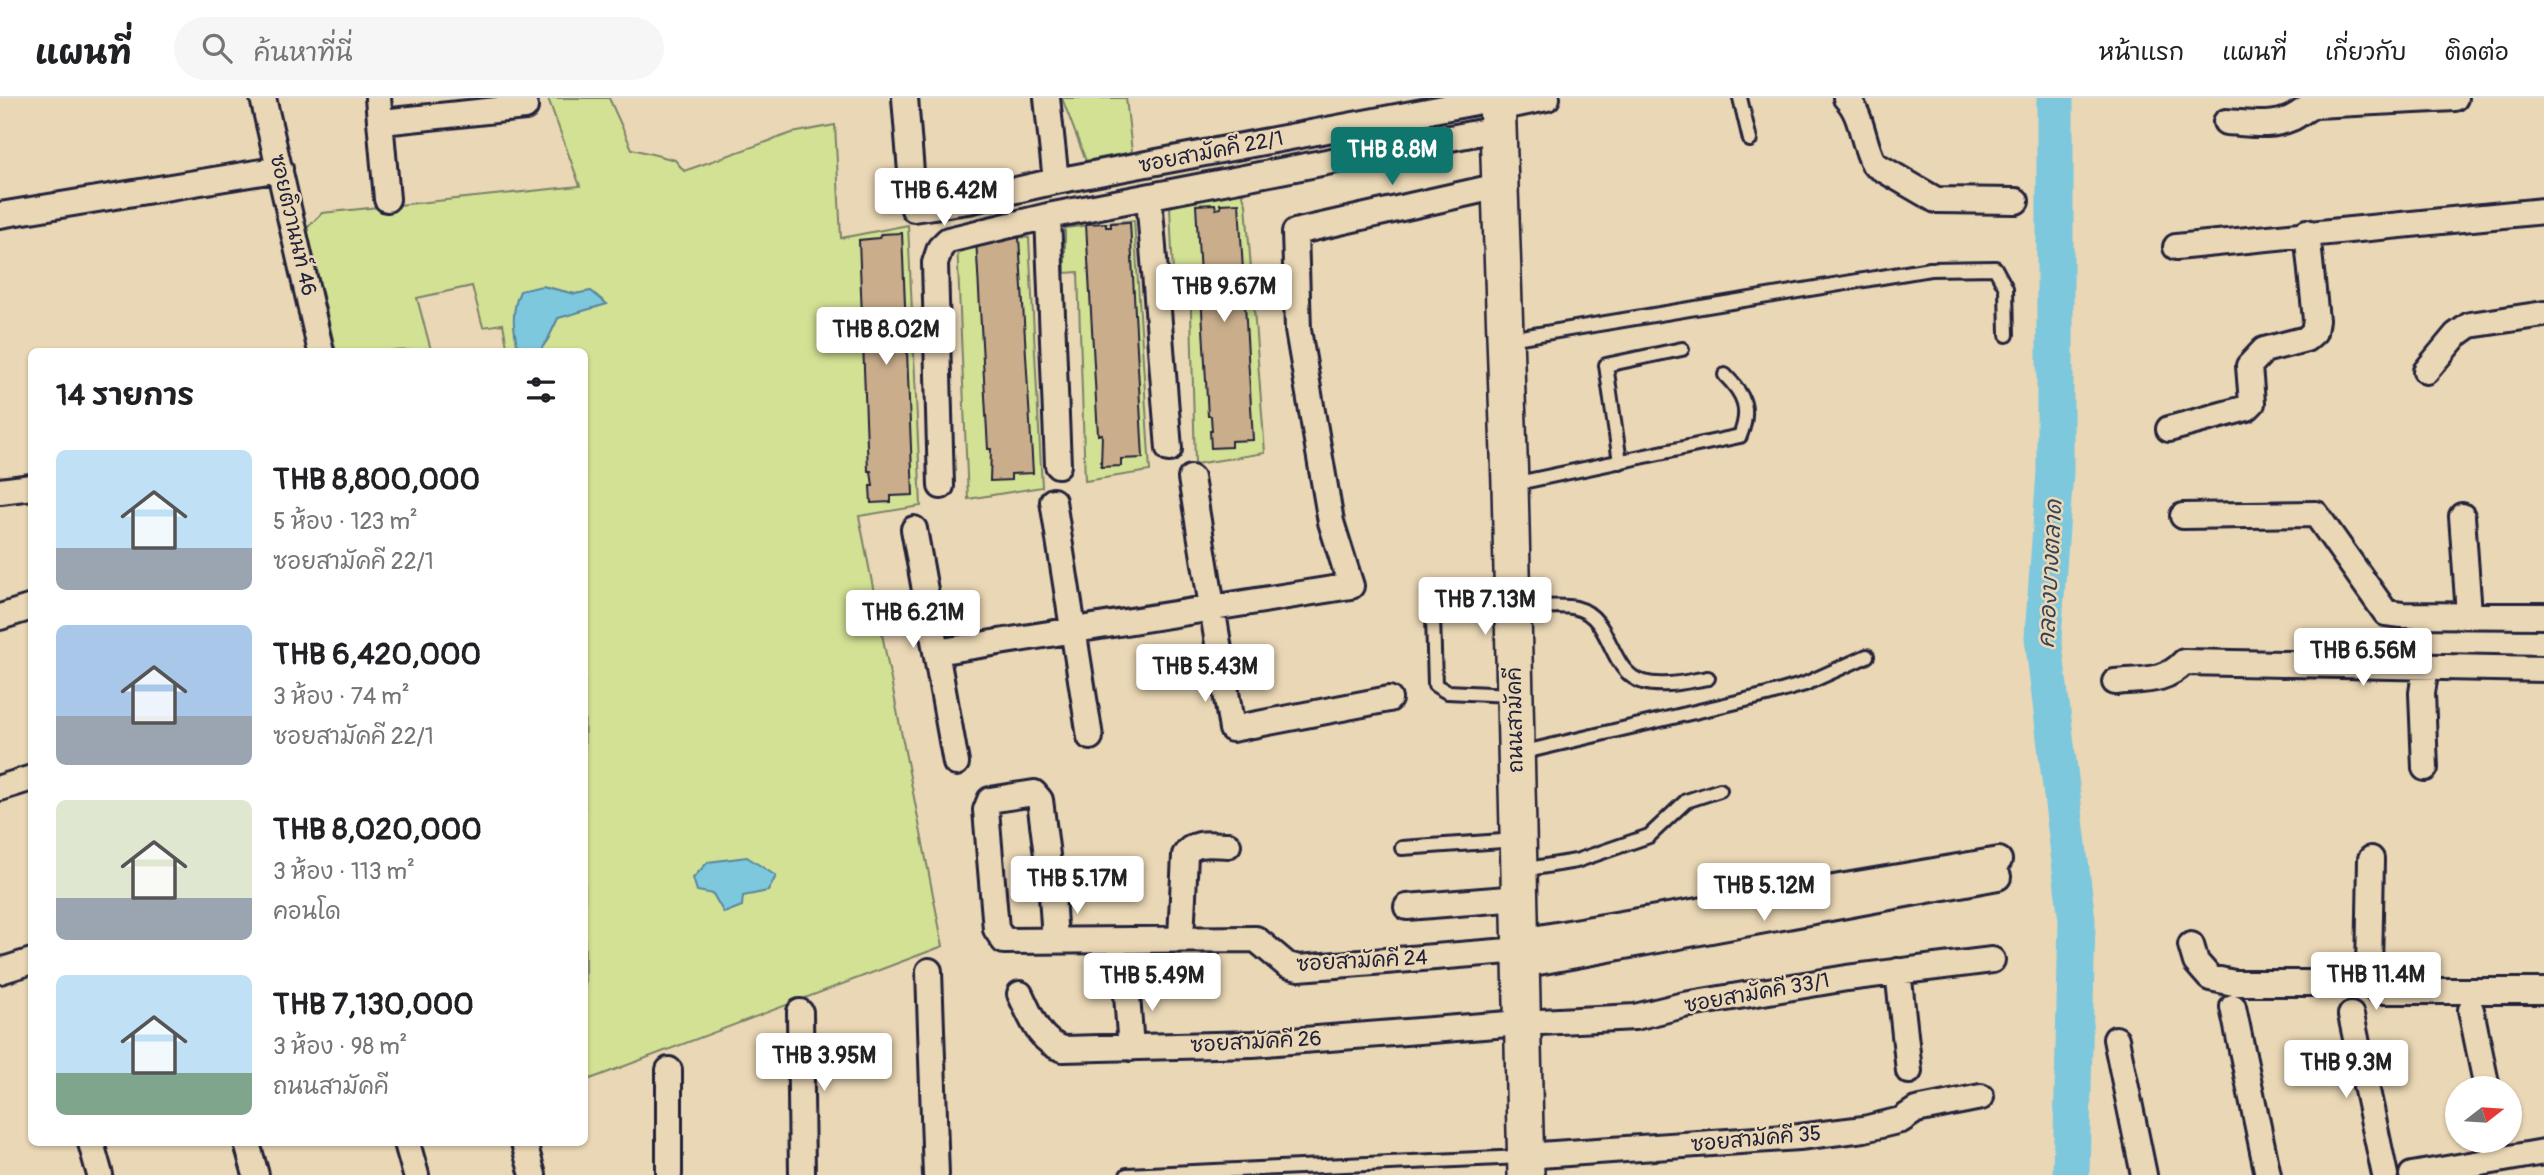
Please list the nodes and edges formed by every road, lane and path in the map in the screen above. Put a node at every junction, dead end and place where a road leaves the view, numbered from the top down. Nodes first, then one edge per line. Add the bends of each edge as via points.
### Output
1 (263, 98) edge
2 (905, 98) edge
3 (1047, 98) edge
4 (1547, 98) edge
5 (1740, 98) edge
6 (1846, 98) edge
7 (2455, 98) edge
8 (525, 107) dead end
9 (1497, 108) edge
10 (380, 110) edge
11 (2226, 122) dead end
12 (1750, 140) dead end
13 (280, 169) junction
14 (1056, 181) junction
15 (1499, 186) junction
16 (1149, 197) junction
17 (387, 199) dead end
18 (2017, 201) dead end
19 (2544, 211) edge
20 (0, 215) edge
21 (1048, 216) junction
22 (2307, 232) junction
23 (2176, 247) dead end
24 (2544, 314) edge
25 (2007, 335) dead end
26 (1505, 339) junction
27 (320, 348) edge
28 (1682, 349) dead end
29 (2426, 371) dead end
30 (1725, 375) dead end
31 (2169, 429) dead end
32 (1169, 449) dead end
33 (1620, 461) junction
34 (1058, 465) dead end
35 (1191, 478) dead end
36 (1510, 484) junction
37 (941, 486) dead end
38 (28, 488) edge
39 (0, 491) edge
40 (1053, 501) dead end
41 (2183, 516) dead end
42 (2462, 516) dead end
43 (914, 529) dead end
44 (1512, 603) junction
45 (28, 608) edge
46 (1212, 608) junction
47 (2469, 614) junction
48 (2544, 615) edge
49 (0, 617) edge
50 (1073, 630) junction
51 (936, 652) junction
52 (1867, 656) dead end
53 (2426, 666) junction
54 (2544, 669) edge
55 (1708, 678) dead end
56 (2115, 682) dead end
57 (1515, 695) junction
58 (1389, 699) dead end
59 (1090, 737) dead end
60 (1516, 754) junction
61 (956, 762) dead end
62 (2425, 768) dead end
63 (28, 779) edge
64 (0, 788) edge
65 (1720, 790) dead end
66 (1228, 845) dead end
67 (1402, 848) dead end
68 (2371, 859) dead end
69 (1998, 868) dead end
70 (1519, 869) junction
71 (1407, 907) dead end
72 (1181, 938) junction
73 (1055, 940) junction
74 (2192, 945) dead end
75 (1521, 952) junction
76 (1992, 960) dead end
77 (28, 962) edge
78 (0, 971) edge
79 (929, 971) dead end
80 (1898, 971) junction
81 (2369, 971) junction
82 (1126, 982) dead end
83 (2544, 991) edge
84 (1020, 994) dead end
85 (2233, 1007) dead end
86 (2471, 1010) dead end
87 (800, 1012) dead end
88 (2351, 1015) dead end
89 (1521, 1023) junction
90 (2116, 1039) dead end
91 (1132, 1048) junction
92 (669, 1070) dead end
93 (1909, 1071) dead end
94 (2485, 1076) edge
95 (1981, 1097) dead end
96 (92, 1146) edge
97 (248, 1146) edge
98 (408, 1146) edge
99 (525, 1146) edge
100 (2544, 1152) edge
101 (2501, 1158) edge
102 (1526, 1166) edge
103 (100, 1175) edge
104 (256, 1175) edge
105 (416, 1175) edge
106 (533, 1175) edge
107 (669, 1175) edge
108 (803, 1175) edge
109 (936, 1175) edge
110 (1127, 1175) edge
111 (2144, 1175) edge
112 (2268, 1175) edge
113 (2385, 1175) edge
114 (2412, 1175) edge

1 - 13 street, ซอยติวานนท์ 46
2 - 14 street, ซอยสามัคคี 22/1 via 914,209
3 - 14 street
4 - 9 street
5 - 12 lane
6 - 18 street via 1854,106 1874,164 1936,201
7 - 11 street via 2315,105 2274,125
8 - 10 street
9 - 14 street, ซอยสามัคคี 22/1
9 - 15 main road, ถนนสามัคคี
9 - 16 street
10 - 17 street
13 - 20 street
13 - 27 street, ซอยติวานนท์ 46
15 - 26 main road, ถนนสามัคคี
15 - 46 street via 1295,232 1298,330 1331,522 1352,586
16 - 21 street
16 - 32 street
19 - 22 street
21 - 34 street
21 - 37 street via 948,240 940,248 935,263
22 - 23 street
22 - 31 street via 2314,332 2306,339 2264,350 2249,366 2252,403 2247,408
24 - 29 street via 2470,325
25 - 26 lane via 2006,288 1995,268 1930,269
26 - 36 main road, ถนนสามัคคี
28 - 33 lane via 1606,365
30 - 33 lane via 1741,390 1745,411 1740,436
33 - 36 lane
35 - 46 street
36 - 44 main road, ถนนสามัคคี
38 - 39 street
40 - 50 street
41 - 47 street via 2316,514 2386,613
42 - 47 street
43 - 51 street
44 - 55 lane via 1576,608 1593,617 1623,668 1640,682 1658,685
44 - 57 main road, ถนนสามัคคี
44 - 57 lane via 1444,606 1433,616 1435,685 1447,692
45 - 49 street
46 - 50 street
46 - 58 street via 1232,729
47 - 48 street
50 - 51 street
50 - 59 street
51 - 61 street
52 - 60 lane via 1805,684 1767,695
53 - 54 street
53 - 56 street via 2184,662 2161,677
53 - 62 street via 2422,693
57 - 60 main road, ถนนสามัคคี
60 - 70 main road, ถนนสามัคคี
63 - 64 street
65 - 70 lane via 1686,801 1649,836 1576,862
66 - 72 street via 1196,845 1185,855
67 - 70 lane
68 - 81 street
69 - 75 street, ซอยสามัคคี 24
70 - 71 street
70 - 75 main road, ถนนสามัคคี
72 - 73 street, ซอยสามัคคี 24
72 - 75 street, ซอยสามัคคี 24 via 1256,939 1287,965 1299,968
73 - 73 street, ซอยสามัคคี 24 via 1004,941 999,937 986,810 990,800 1034,793 1040,800
74 - 81 street via 2196,962 2210,978 2234,983 2327,983
75 - 89 main road, ถนนสามัคคี
76 - 80 street, ซอยสามัคคี 33/1
77 - 78 street
79 - 109 street
80 - 89 street, ซอยสามัคคี 33/1 via 1635,1017
80 - 93 street
81 - 83 street via 2374,988 2385,991
82 - 91 street
84 - 91 street, ซอยสามัคคี 26 via 1036,1027 1055,1046
85 - 112 street
86 - 94 street
87 - 108 street
88 - 113 street
89 - 91 street, ซอยสามัคคี 26 via 1253,1044
89 - 102 main road, ถนนสามัคคี
90 - 111 street
92 - 107 street
95 - 102 street, ซอยสามัคคี 35 via 1916,1110 1901,1120 1864,1129
96 - 103 street
97 - 104 street
98 - 105 street
99 - 106 street
100 - 101 street
101 - 114 street
102 - 110 lane

